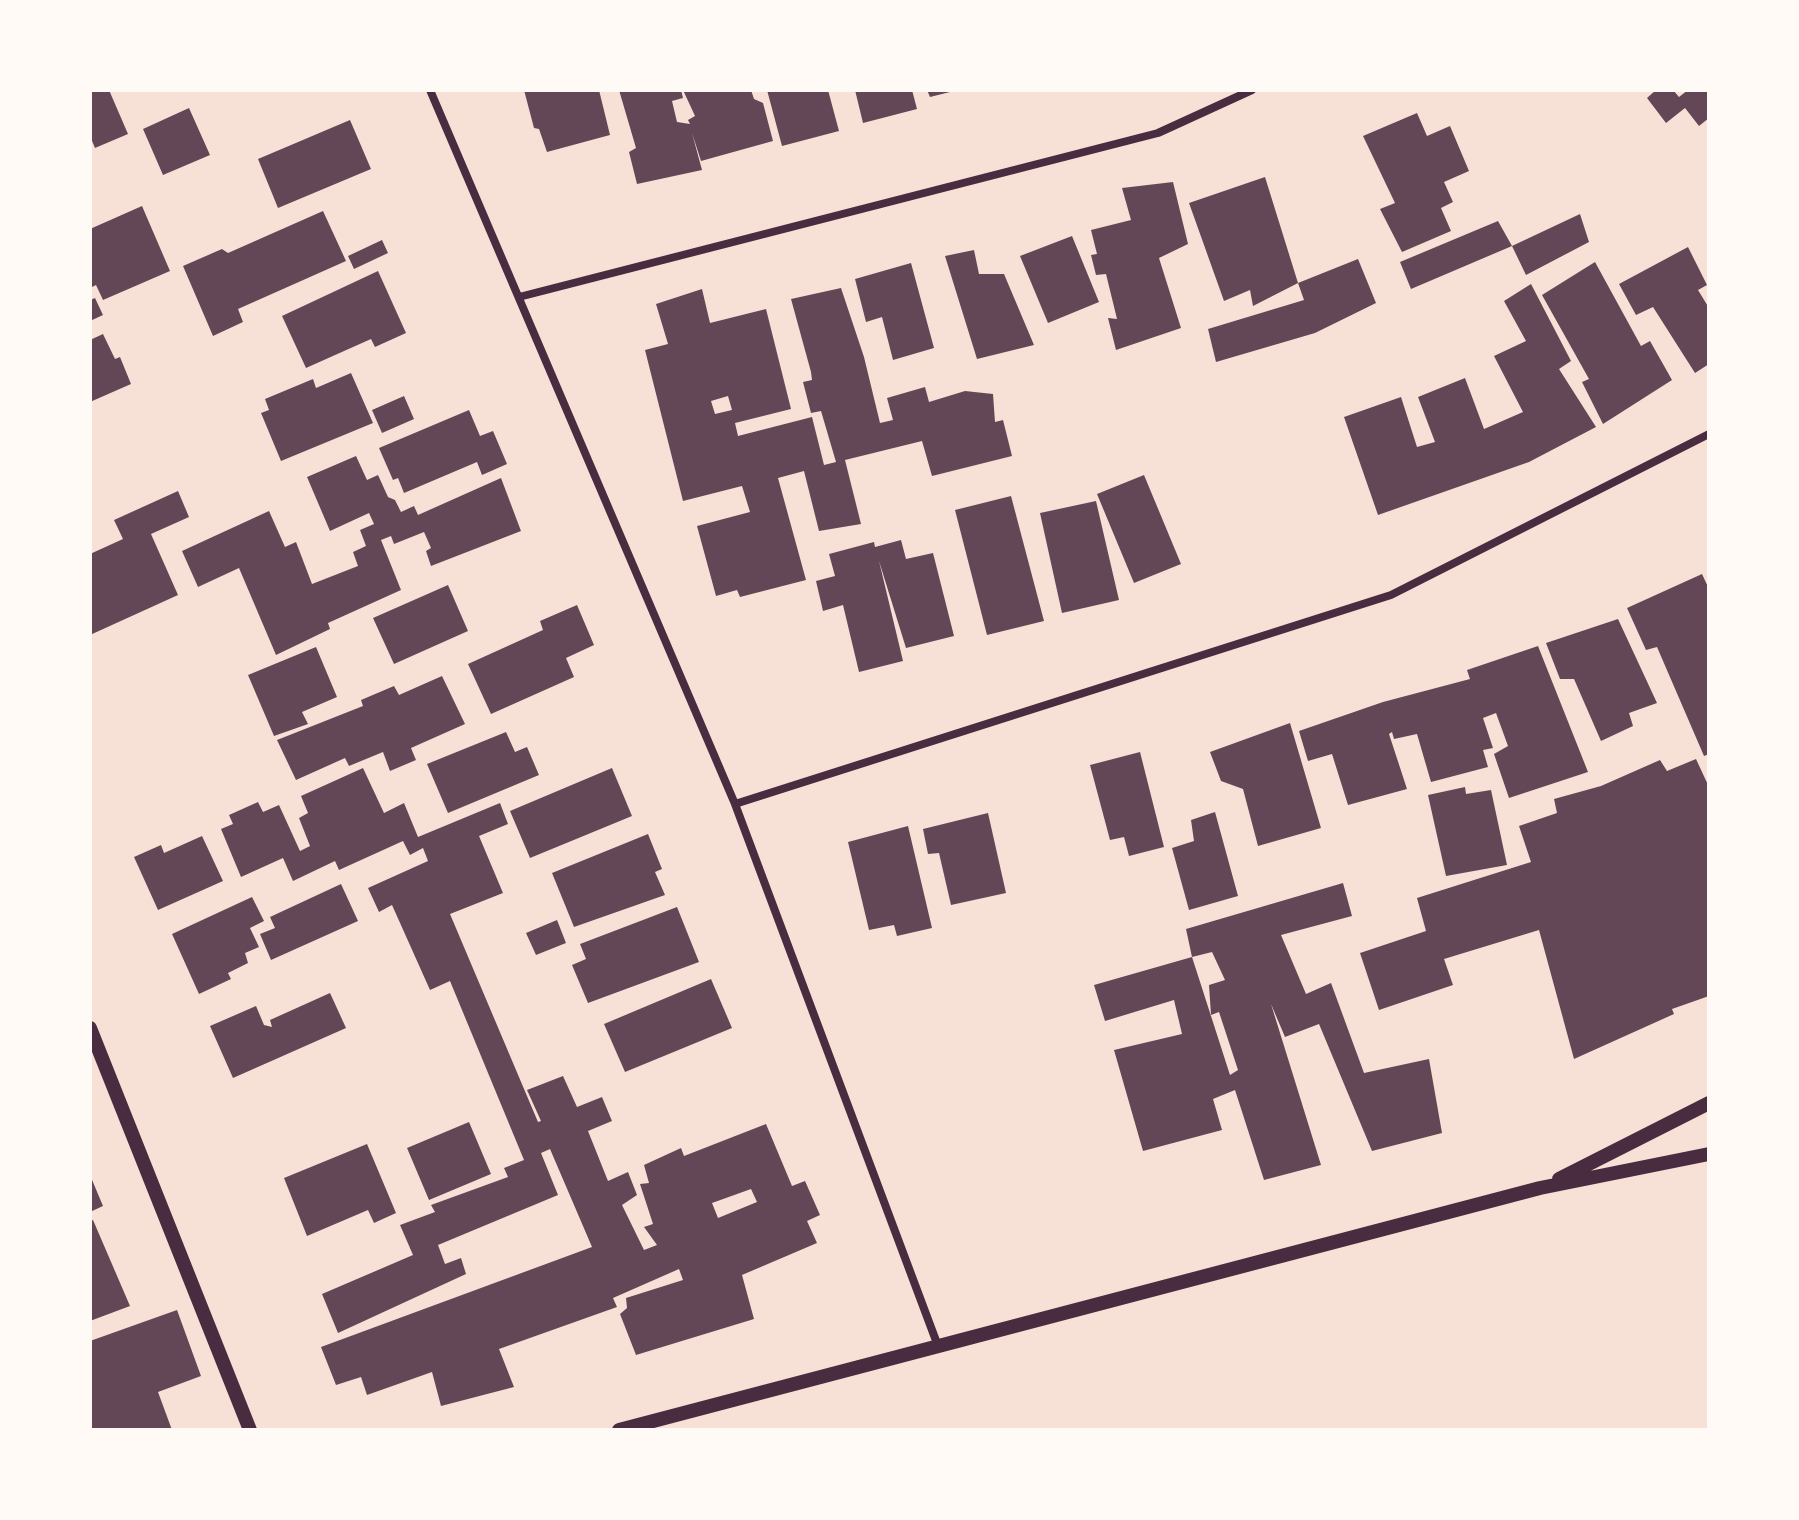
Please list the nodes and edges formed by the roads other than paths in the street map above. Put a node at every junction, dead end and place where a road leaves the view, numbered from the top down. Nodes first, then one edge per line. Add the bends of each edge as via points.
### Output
1 (430, 90) edge
2 (1252, 90) edge
3 (519, 297) junction
4 (1709, 434) edge
5 (735, 804) junction
6 (90, 1028) edge
7 (1709, 1103) edge
8 (1709, 1154) edge
9 (1540, 1188) junction
10 (938, 1346) junction
11 (250, 1430) edge
12 (619, 1430) edge

1 - 3 street
2 - 3 street via 1158,133
3 - 5 street
4 - 5 street via 1391,595
5 - 10 street
6 - 11 street
7 - 9 street
8 - 9 street
9 - 10 street
10 - 12 street

